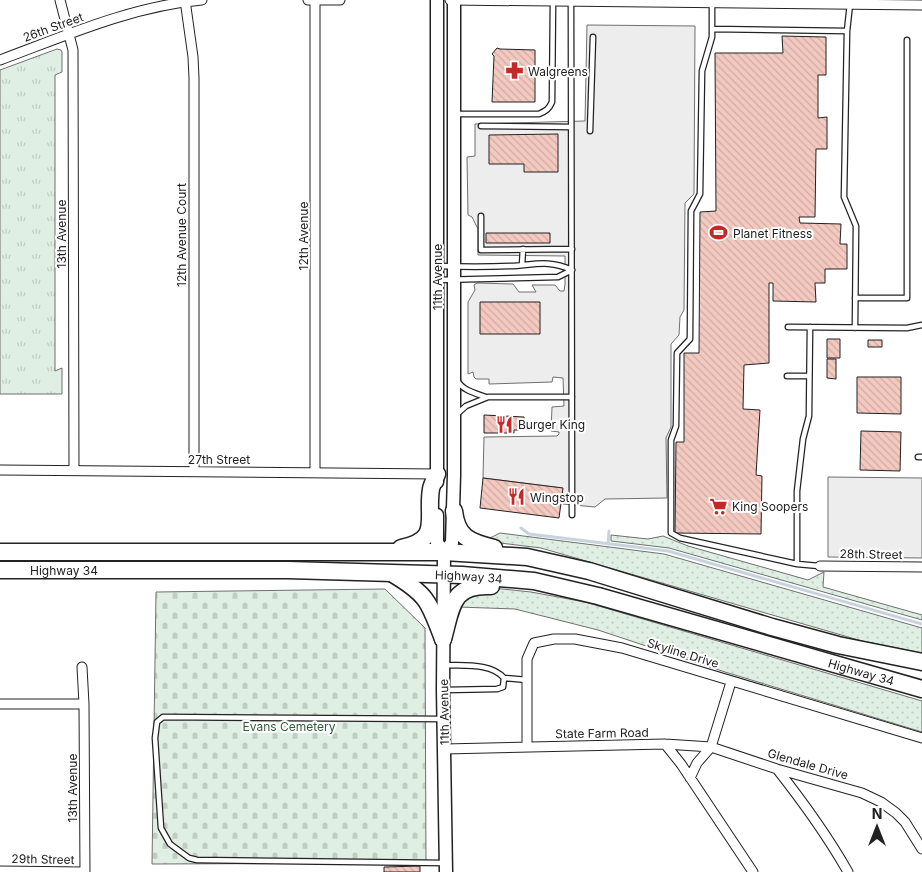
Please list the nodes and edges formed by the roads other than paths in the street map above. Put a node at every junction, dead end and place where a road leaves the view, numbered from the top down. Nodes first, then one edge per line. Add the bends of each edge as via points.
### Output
1 (60, 0) edge
2 (202, 0) edge
3 (308, 0) edge
4 (315, 0) edge
5 (340, 0) edge
6 (437, 0) edge
7 (448, 0) edge
8 (454, 0) edge
9 (185, 1) edge
10 (571, 1) edge
11 (553, 2) junction
12 (712, 2) edge
13 (850, 2) edge
14 (922, 5) edge
15 (712, 29) junction
16 (846, 31) junction
17 (70, 34) junction
18 (592, 37) dead end
19 (907, 40) dead end
20 (0, 60) edge
21 (454, 114) junction
22 (481, 126) dead end
23 (571, 127) junction
24 (590, 131) dead end
25 (481, 216) dead end
26 (523, 249) junction
27 (572, 249) junction
28 (522, 265) junction
29 (437, 266) junction
30 (572, 270) junction
31 (454, 273) junction
32 (437, 280) junction
33 (855, 298) junction
34 (922, 325) edge
35 (788, 328) dead end
36 (810, 328) junction
37 (855, 328) junction
38 (454, 374) junction
39 (787, 376) dead end
40 (809, 376) junction
41 (488, 397) junction
42 (572, 397) junction
43 (453, 428) junction
44 (0, 470) edge
45 (74, 470) junction
46 (194, 472) junction
47 (315, 472) junction
48 (437, 474) junction
49 (454, 510) junction
50 (572, 515) dead end
51 (381, 551) junction
52 (0, 552) edge
53 (444, 552) junction
54 (527, 557) junction
55 (797, 564) junction
56 (820, 566) joint
57 (922, 567) edge
58 (0, 570) edge
59 (391, 573) junction
60 (444, 574) junction
61 (570, 589) junction
62 (443, 639) junction
63 (922, 662) edge
64 (444, 665) junction
65 (82, 666) dead end
66 (882, 676) junction
67 (504, 678) junction
68 (527, 680) junction
69 (731, 682) junction
70 (922, 683) edge
71 (922, 689) edge
72 (444, 690) junction
73 (0, 704) edge
74 (84, 704) junction
75 (444, 719) junction
76 (922, 738) edge
77 (665, 744) junction
78 (527, 746) junction
79 (711, 747) junction
80 (444, 749) junction
81 (776, 769) junction
82 (690, 778) junction
83 (922, 848) edge
84 (446, 867) edge
85 (0, 871) edge
86 (85, 872) edge
87 (753, 872) edge
88 (848, 872) edge

1 - 17 street, 13th Avenue
2 - 9 street, 26th Street
3 - 4 street
4 - 5 street
4 - 47 street, 12th Avenue
6 - 29 main road, 11th Avenue
7 - 8 street
8 - 11 street
8 - 21 main road, 11th Avenue
9 - 17 street, 26th Street via 127,14
9 - 46 street, 12th Avenue Court via 194,78
10 - 11 street
10 - 12 street
10 - 23 lane
11 - 21 lane via 550,107 539,114
12 - 13 street
12 - 15 lane
13 - 14 street
13 - 16 lane
15 - 16 lane
15 - 55 lane via 702,71 700,194 691,211 690,339 677,353 676,426 671,440 671,533 680,538
16 - 33 lane via 844,197 856,226
17 - 20 street, 26th Street
17 - 45 street, 13th Avenue via 73,50
18 - 24 lane
19 - 33 lane via 907,298
21 - 31 main road, 11th Avenue
22 - 23 lane
23 - 27 lane
25 - 26 lane via 481,250
26 - 27 lane
26 - 28 lane
27 - 30 lane
28 - 30 lane via 558,264
28 - 31 lane
29 - 31 lane
29 - 32 main road, 11th Avenue
30 - 31 lane via 558,277
30 - 42 lane
31 - 32 lane
31 - 38 main road, 11th Avenue
32 - 48 main road, 11th Avenue
33 - 37 lane
34 - 37 lane
35 - 36 lane
36 - 37 lane
36 - 40 lane
38 - 41 lane via 463,388
38 - 43 main road, 11th Avenue
39 - 40 lane
40 - 55 lane via 809,416 797,491
41 - 42 lane
41 - 43 lane via 461,410 456,415
42 - 50 lane
43 - 49 main road, 11th Avenue
44 - 45 street, 27th Street
45 - 46 street, 27th Street
46 - 47 street, 27th Street
47 - 48 street, 27th Street
48 - 51 highway via 431,488 430,528 425,538 412,546
48 - 53 main road, 11th Avenue via 437,543
49 - 53 main road, 11th Avenue via 452,543
49 - 54 highway via 455,522 466,538 479,545
51 - 52 highway, Highway 34
51 - 53 highway, Highway 34
53 - 54 highway, Highway 34
53 - 60 main road, 11th Avenue
54 - 63 highway, Highway 34 via 589,571 772,628
55 - 56 lane
56 - 57 street, 28th Street
58 - 59 highway, Highway 34
59 - 60 highway, Highway 34
59 - 62 highway via 421,592 430,605
60 - 61 highway, Highway 34 via 526,580
60 - 62 main road, 11th Avenue
61 - 62 highway via 477,585 467,588 455,600
61 - 66 highway, Highway 34
62 - 64 main road, 11th Avenue
64 - 67 lane via 485,668 498,671
64 - 72 main road, 11th Avenue
65 - 74 street, 13th Avenue
66 - 70 highway
66 - 71 highway, Highway 34
67 - 68 lane
67 - 72 lane via 503,687 497,690
68 - 69 street, Skyline Drive via 527,659 534,644 554,639 576,639 622,648
68 - 78 street, Skyline Drive
69 - 76 street, Skyline Drive
69 - 79 street
72 - 75 main road, 11th Avenue
73 - 74 street
74 - 86 street, 13th Avenue
75 - 80 main road, 11th Avenue
75 - 84 lane via 163,717 157,722 155,738 161,828 170,844 189,858
77 - 78 street, State Farm Road
77 - 79 street, Glendale Drive
77 - 82 street, State Farm Road
78 - 80 street, State Farm Road
79 - 81 street, Glendale Drive
79 - 82 street via 697,763
80 - 84 main road, 11th Avenue
81 - 83 street, Glendale Drive via 862,793 881,802 905,822
81 - 88 street via 802,801
82 - 87 street, State Farm Road
85 - 86 street, 29th Street

